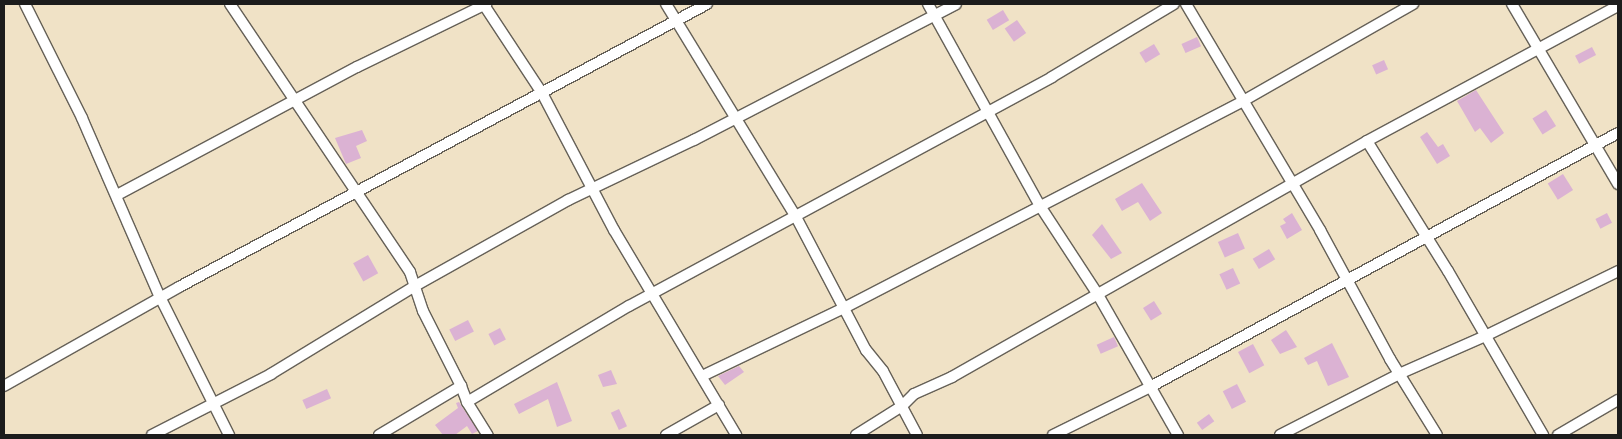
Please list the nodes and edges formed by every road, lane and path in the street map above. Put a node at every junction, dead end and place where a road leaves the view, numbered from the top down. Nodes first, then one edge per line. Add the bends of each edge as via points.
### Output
1 (24, 4) edge
2 (230, 4) edge
3 (485, 4) edge
4 (666, 4) edge
5 (707, 4) edge
6 (928, 4) edge
7 (956, 4) edge
8 (1174, 4) edge
9 (1186, 4) edge
10 (1413, 4) edge
11 (1512, 4) edge
12 (1618, 6) edge
13 (933, 15) junction
14 (677, 21) junction
15 (1537, 48) junction
16 (542, 93) junction
17 (294, 100) junction
18 (1243, 101) junction
19 (986, 112) junction
20 (736, 119) junction
21 (1618, 133) edge
22 (1367, 140) junction
23 (1596, 146) junction
24 (1293, 184) junction
25 (1618, 184) edge
26 (591, 188) junction
27 (355, 194) junction
28 (117, 195) junction
29 (1040, 206) junction
30 (795, 215) junction
31 (1425, 238) junction
32 (1618, 271) edge
33 (1348, 280) junction
34 (415, 286) junction
35 (1097, 293) junction
36 (652, 294) junction
37 (160, 297) junction
38 (844, 308) junction
39 (1485, 336) junction
40 (1399, 374) junction
41 (702, 376) junction
42 (4, 386) edge
43 (461, 386) junction
44 (1150, 387) junction
45 (1618, 400) edge
46 (467, 402) junction
47 (214, 404) junction
48 (719, 405) junction
49 (902, 406) junction
50 (152, 435) edge
51 (229, 435) edge
52 (378, 435) edge
53 (488, 435) edge
54 (666, 435) edge
55 (736, 435) edge
56 (856, 435) edge
57 (917, 435) edge
58 (1054, 435) edge
59 (1178, 435) edge
60 (1280, 435) edge
61 (1437, 435) edge
62 (1543, 435) edge
63 (1558, 435) edge

1 - 28 street
2 - 17 street
3 - 16 street
3 - 17 street
4 - 14 street
5 - 14 street
6 - 13 street
7 - 13 street
8 - 19 street
9 - 18 street
10 - 18 street
11 - 15 street
12 - 15 street
13 - 19 street
13 - 20 street
14 - 16 street
14 - 20 street
15 - 22 street
15 - 23 street
16 - 26 street
16 - 27 street
17 - 27 street
17 - 28 street
18 - 24 street
18 - 29 street
19 - 29 street
19 - 30 street
20 - 26 street
20 - 30 street
21 - 23 street
22 - 24 street
22 - 31 street
23 - 25 street
23 - 31 street
24 - 33 street
24 - 35 street
26 - 34 street
26 - 36 street
27 - 34 street via 391,243
27 - 37 street
28 - 37 street
29 - 35 street
29 - 38 street
30 - 36 street
30 - 38 street
31 - 33 street
31 - 39 street
32 - 39 street
33 - 40 street
33 - 44 street
34 - 43 street
34 - 47 street via 271,374
35 - 44 street
35 - 49 street via 952,377 914,394
36 - 41 street
36 - 46 street
37 - 42 street
37 - 47 street
38 - 41 street
38 - 49 street
39 - 40 street
39 - 62 street
40 - 60 street
40 - 61 street
41 - 48 street
43 - 46 street
43 - 52 street
44 - 58 street
44 - 59 street
45 - 63 street
46 - 53 street
47 - 50 street
47 - 51 street
48 - 54 street
48 - 55 street
49 - 56 street
49 - 57 street

